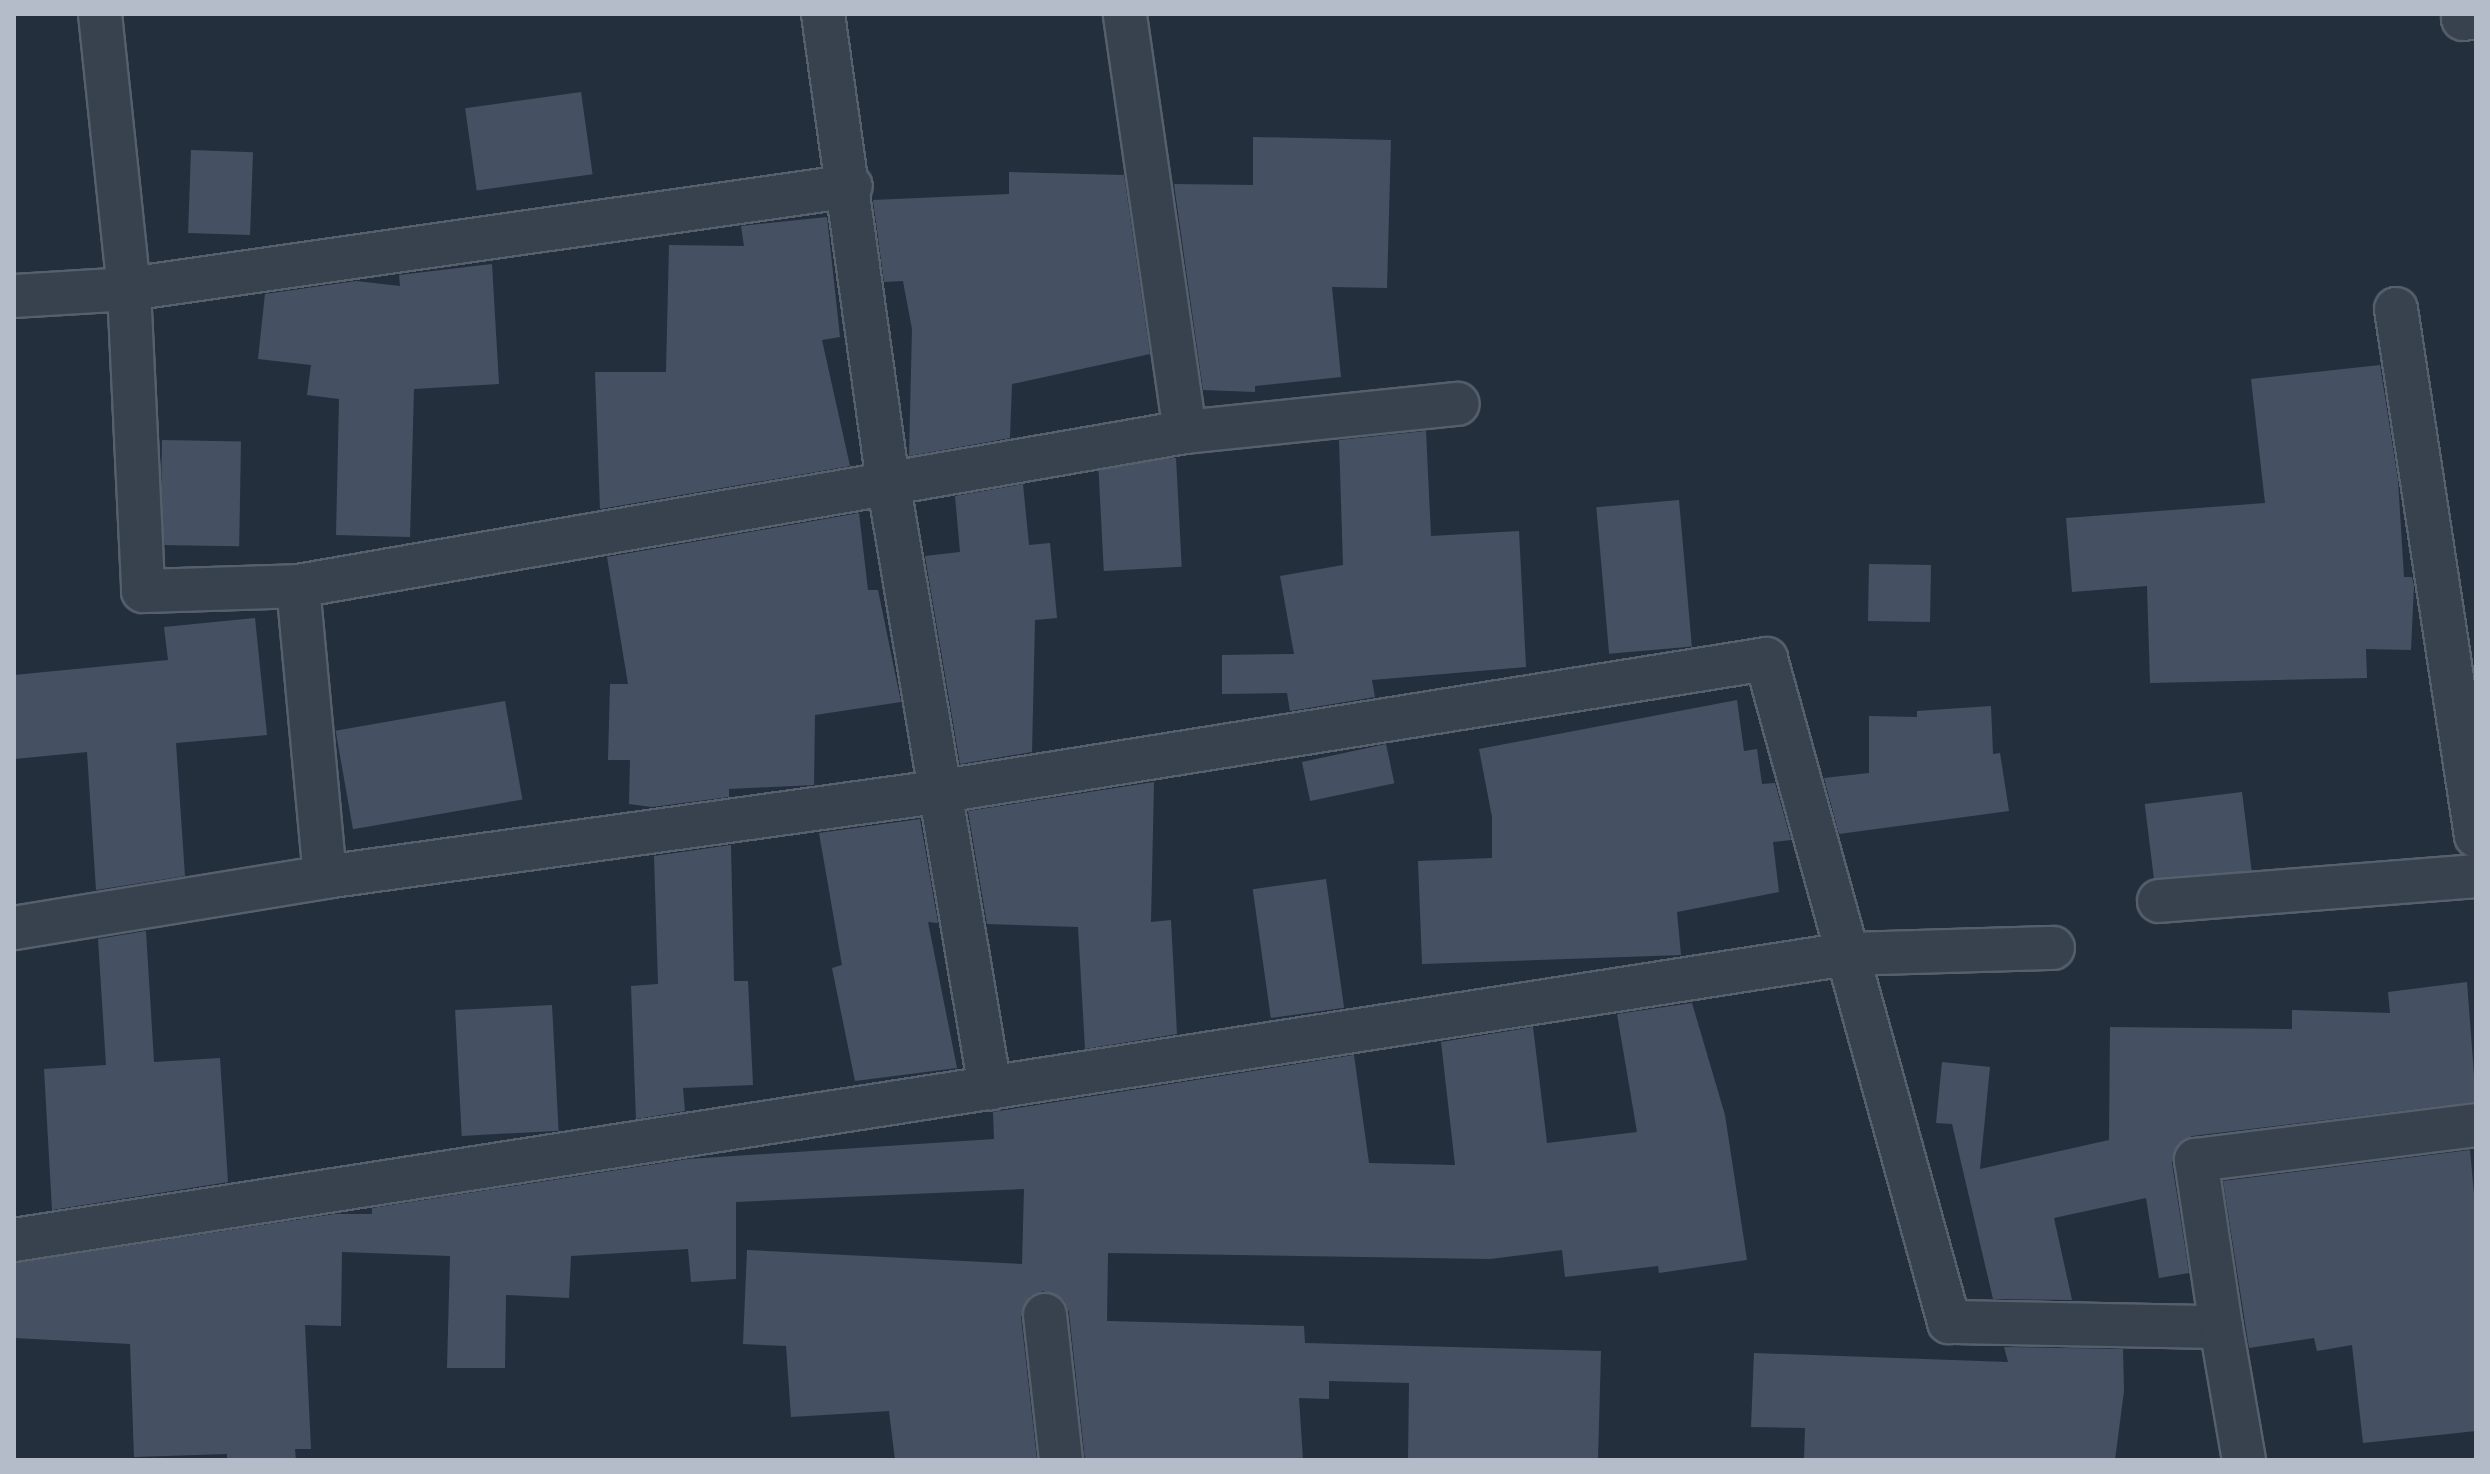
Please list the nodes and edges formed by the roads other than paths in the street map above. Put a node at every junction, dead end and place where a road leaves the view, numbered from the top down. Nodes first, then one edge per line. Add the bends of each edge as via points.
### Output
1 (100, 14) edge
2 (823, 14) edge
3 (1125, 14) edge
4 (851, 186) junction
5 (129, 289) junction
6 (14, 296) edge
7 (2396, 309) dead end
8 (1458, 404) dead end
9 (1185, 432) junction
10 (888, 481) junction
11 (298, 586) junction
12 (937, 792) junction
13 (2476, 836) edge
14 (2476, 876) edge
15 (325, 877) junction
16 (2159, 901) dead end
17 (14, 928) edge
18 (2053, 948) dead end
19 (1847, 954) junction
20 (990, 1088) junction
21 (2476, 1125) edge
22 (14, 1240) edge
23 (1045, 1315) dead end
24 (2221, 1327) junction
25 (1061, 1460) edge
26 (2244, 1460) edge

1 - 5 street
2 - 4 street
3 - 9 street
4 - 5 street
4 - 10 street
5 - 6 street
5 - 11 street via 143,591
7 - 13 street
8 - 9 street
9 - 10 street
10 - 11 street
10 - 12 street
11 - 15 street
12 - 15 street
12 - 19 street via 1766,659
12 - 20 street
14 - 16 street
15 - 17 street
18 - 19 street
19 - 20 street
19 - 24 street via 1949,1322
20 - 22 street
21 - 24 street via 2196,1160
23 - 25 street
24 - 26 street

